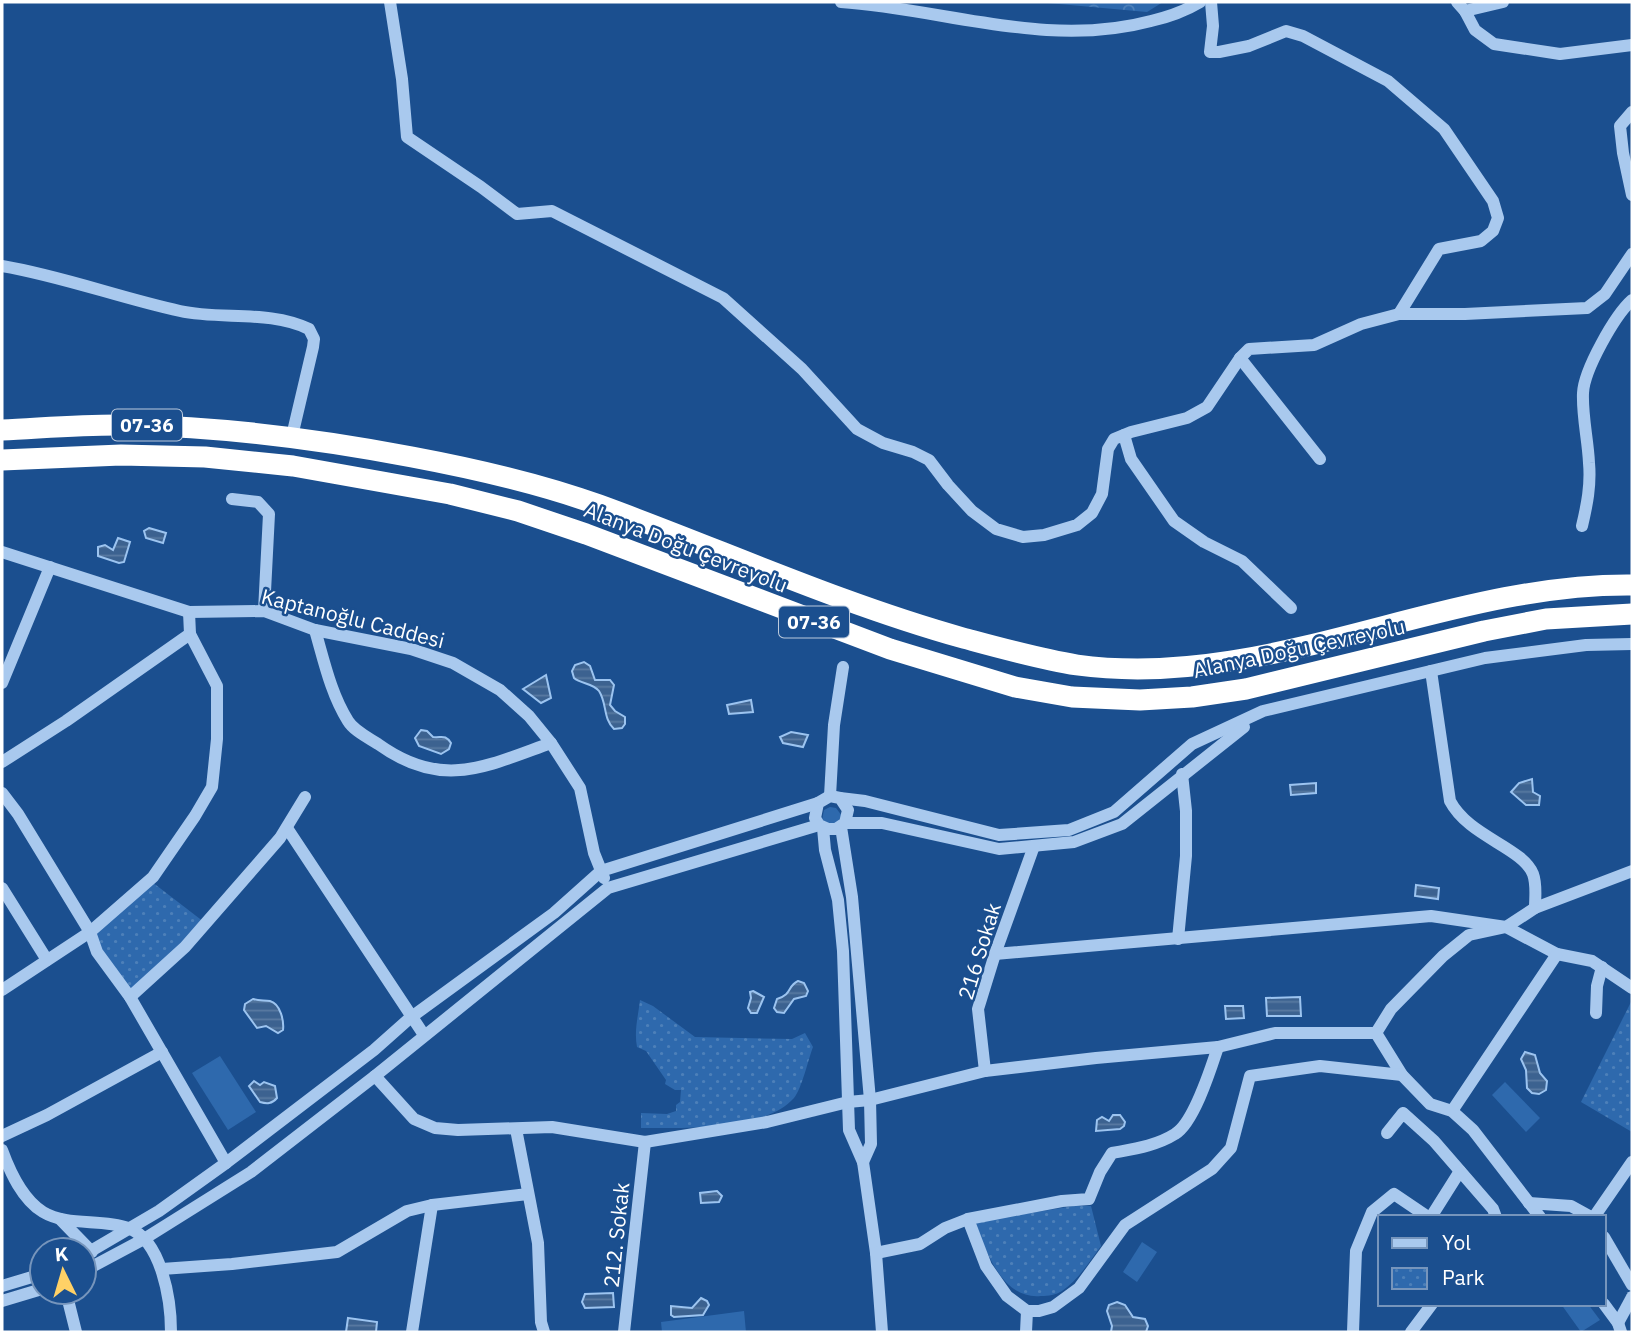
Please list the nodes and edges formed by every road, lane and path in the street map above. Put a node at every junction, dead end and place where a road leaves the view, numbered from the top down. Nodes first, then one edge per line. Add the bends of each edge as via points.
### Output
1 (390, 2) edge
2 (842, 2) edge
3 (1200, 2) edge
4 (1211, 2) edge
5 (1503, 2) edge
6 (1461, 6) edge
7 (1632, 45) edge
8 (1632, 112) edge
9 (1632, 195) edge
10 (1632, 254) edge
11 (2, 266) edge
12 (1632, 300) edge
13 (1399, 314) junction
14 (1240, 358) junction
15 (2, 430) edge
16 (1124, 435) junction
17 (292, 436) junction
18 (1320, 459) dead end
19 (2, 460) edge
20 (232, 499) dead end
21 (1581, 526) dead end
22 (2, 552) edge
23 (50, 567) junction
24 (1632, 585) edge
25 (1291, 608) dead end
26 (264, 611) junction
27 (189, 612) junction
28 (1632, 614) edge
29 (315, 630) junction
30 (190, 634) junction
31 (1632, 644) edge
32 (8, 647) edge
33 (843, 667) dead end
34 (1431, 671) junction
35 (2, 683) edge
36 (1263, 711) junction
37 (551, 743) junction
38 (2, 762) edge
39 (1182, 774) junction
40 (2, 793) edge
41 (305, 797) dead end
42 (835, 797) junction
43 (818, 803) junction
44 (843, 825) junction
45 (821, 826) junction
46 (287, 828) junction
47 (1034, 846) junction
48 (1632, 871) edge
49 (601, 872) junction
50 (2, 888) edge
51 (608, 888) junction
52 (1535, 908) junction
53 (1506, 927) junction
54 (90, 932) junction
55 (1178, 939) junction
56 (995, 954) junction
57 (1557, 954) junction
58 (47, 960) junction
59 (1602, 967) junction
60 (1632, 988) edge
61 (2, 990) edge
62 (130, 998) junction
63 (1596, 1013) dead end
64 (410, 1018) junction
65 (1376, 1033) junction
66 (424, 1035) junction
67 (1217, 1047) junction
68 (162, 1052) junction
69 (985, 1071) junction
70 (1402, 1075) junction
71 (375, 1076) junction
72 (870, 1100) junction
73 (848, 1102) junction
74 (1452, 1111) junction
75 (516, 1129) junction
76 (1387, 1133) dead end
77 (2, 1136) edge
78 (645, 1142) junction
79 (2, 1150) edge
80 (863, 1162) junction
81 (1632, 1162) edge
82 (226, 1163) junction
83 (1460, 1171) junction
84 (528, 1194) junction
85 (1529, 1203) junction
86 (432, 1205) junction
87 (1426, 1215) edge
88 (1430, 1215) edge
89 (1495, 1215) edge
90 (1539, 1215) edge
91 (1588, 1215) edge
92 (1593, 1215) edge
93 (60, 1219) junction
94 (968, 1219) junction
95 (128, 1228) junction
96 (74, 1236) edge
97 (144, 1239) junction
98 (1606, 1240) edge
99 (98, 1248) edge
100 (876, 1253) junction
101 (98, 1264) edge
102 (162, 1269) junction
103 (28, 1278) edge
104 (1632, 1284) edge
105 (2, 1286) edge
106 (28, 1293) edge
107 (1632, 1297) edge
108 (2, 1301) edge
109 (69, 1306) edge
110 (1430, 1306) edge
111 (1605, 1306) edge
112 (1027, 1311) junction
113 (1619, 1328) edge
114 (76, 1332) edge
115 (171, 1332) edge
116 (412, 1332) edge
117 (544, 1332) edge
118 (624, 1332) edge
119 (883, 1332) edge
120 (1026, 1332) edge
121 (1353, 1332) edge
122 (1411, 1332) edge

1 - 16 street via 407,137 517,214 552,211 723,298 802,369 857,429 929,460 972,511 996,529 1023,537 1077,525 1092,513 1102,494 1108,449 1114,439
2 - 3 street via 1074,32 1137,25
4 - 13 street via 1210,52 1249,46 1286,30 1304,36 1388,82 1444,129 1493,201 1498,218 1493,231 1481,242 1439,249
5 - 6 street
6 - 7 street via 1475,30 1494,44 1560,54
8 - 9 street via 1620,126
10 - 13 street via 1605,294 1587,308
11 - 17 street via 182,311 277,320 309,328 313,347
12 - 21 street via 1596,355 1583,391 1590,464 1589,498
13 - 14 street via 1361,324 1314,345 1249,349
14 - 16 street via 1207,407 1187,418
14 - 18 street
15 - 17 highway, Alanya Doğu Çevreyolu / 07-36 via 124,424
16 - 25 street via 1130,459 1174,521 1242,561
17 - 24 highway, Alanya Doğu Çevreyolu / 07-36 via 522,480 598,504 923,627 1075,664 1134,670 1237,661 1487,599
19 - 28 highway, Alanya Doğu Çevreyolu / 07-36 via 121,454 205,457 450,494 586,534 890,649 1015,687 1072,697 1192,697 1259,686 1546,619
20 - 26 street via 258,502 268,514
22 - 23 street, Kaptanoğlu Caddesi
23 - 27 street, Kaptanoğlu Caddesi
23 - 32 street
26 - 27 street, Kaptanoğlu Caddesi
26 - 29 street, Kaptanoğlu Caddesi
27 - 30 street
29 - 37 street, Kaptanoğlu Caddesi via 411,649 453,663 500,690
29 - 37 street via 333,690 350,724 398,759 450,772 478,768
30 - 38 street
30 - 54 street via 217,686 218,739 212,787 153,877
31 - 34 street via 1485,658
32 - 35 street
33 - 42 street via 834,726
34 - 36 street
34 - 52 street via 1450,801 1469,826 1529,867 1535,882
36 - 39 street
36 - 42 street via 1192,744 1114,812 1069,830 999,835
37 - 49 street, Kaptanoğlu Caddesi via 580,788
39 - 47 street via 1122,824 1074,842
39 - 55 street via 1186,856
40 - 54 street
41 - 46 street
42 - 43 street
42 - 44 street via 848,810
43 - 45 street via 814,813
43 - 49 street
44 - 45 street via 831,830
44 - 47 street via 882,822 999,849
44 - 72 street
45 - 51 street
45 - 73 street via 838,900 843,951
46 - 62 street via 186,947
46 - 64 street
47 - 56 street, 216 Sokak
48 - 52 street
49 - 51 street, Kaptanoğlu Caddesi
49 - 64 street via 554,913
50 - 58 street
51 - 66 street
52 - 53 street
53 - 55 street via 1431,916
53 - 57 street
53 - 65 street via 1469,934 1391,1009
54 - 58 street
54 - 62 street via 97,952
55 - 56 street
56 - 69 street, 216 Sokak via 978,1009
57 - 59 street
57 - 74 street
58 - 61 street
59 - 60 street
59 - 63 street
62 - 68 street
64 - 66 street
64 - 82 street
65 - 67 street via 1275,1033
65 - 70 street
66 - 71 street
67 - 69 street
67 - 94 street via 1193,1111 1177,1133 1112,1153 1089,1199
68 - 77 street
68 - 82 street
69 - 72 street
70 - 74 street via 1430,1104
70 - 112 street via 1320,1066 1250,1076 1231,1148 1212,1169 1125,1225 1079,1288 1052,1307
71 - 75 street via 424,1125 458,1130
71 - 97 street via 251,1172
72 - 73 street
72 - 80 street via 871,1144
73 - 78 street via 767,1122
73 - 80 street via 849,1130
74 - 85 street via 1473,1130
75 - 78 street via 552,1127
75 - 84 street
76 - 83 street via 1403,1113
78 - 118 street, 212. Sokak
79 - 93 street via 18,1185 40,1210
80 - 100 street
81 - 92 street
82 - 95 street
83 - 88 street
83 - 89 street
84 - 86 street
84 - 117 street via 538,1243
85 - 90 street
85 - 91 street via 1571,1206
86 - 102 street via 407,1211 337,1252
86 - 116 street
87 - 121 street via 1394,1194 1372,1212 1356,1251
93 - 95 street
93 - 96 street
94 - 100 street via 920,1244
94 - 112 street via 996,1282
95 - 97 street
95 - 99 street
97 - 101 street
97 - 102 street
98 - 104 street
100 - 119 street
102 - 115 street
103 - 105 street
106 - 108 street
107 - 113 street
109 - 114 street
110 - 122 street
111 - 113 street
112 - 120 street

